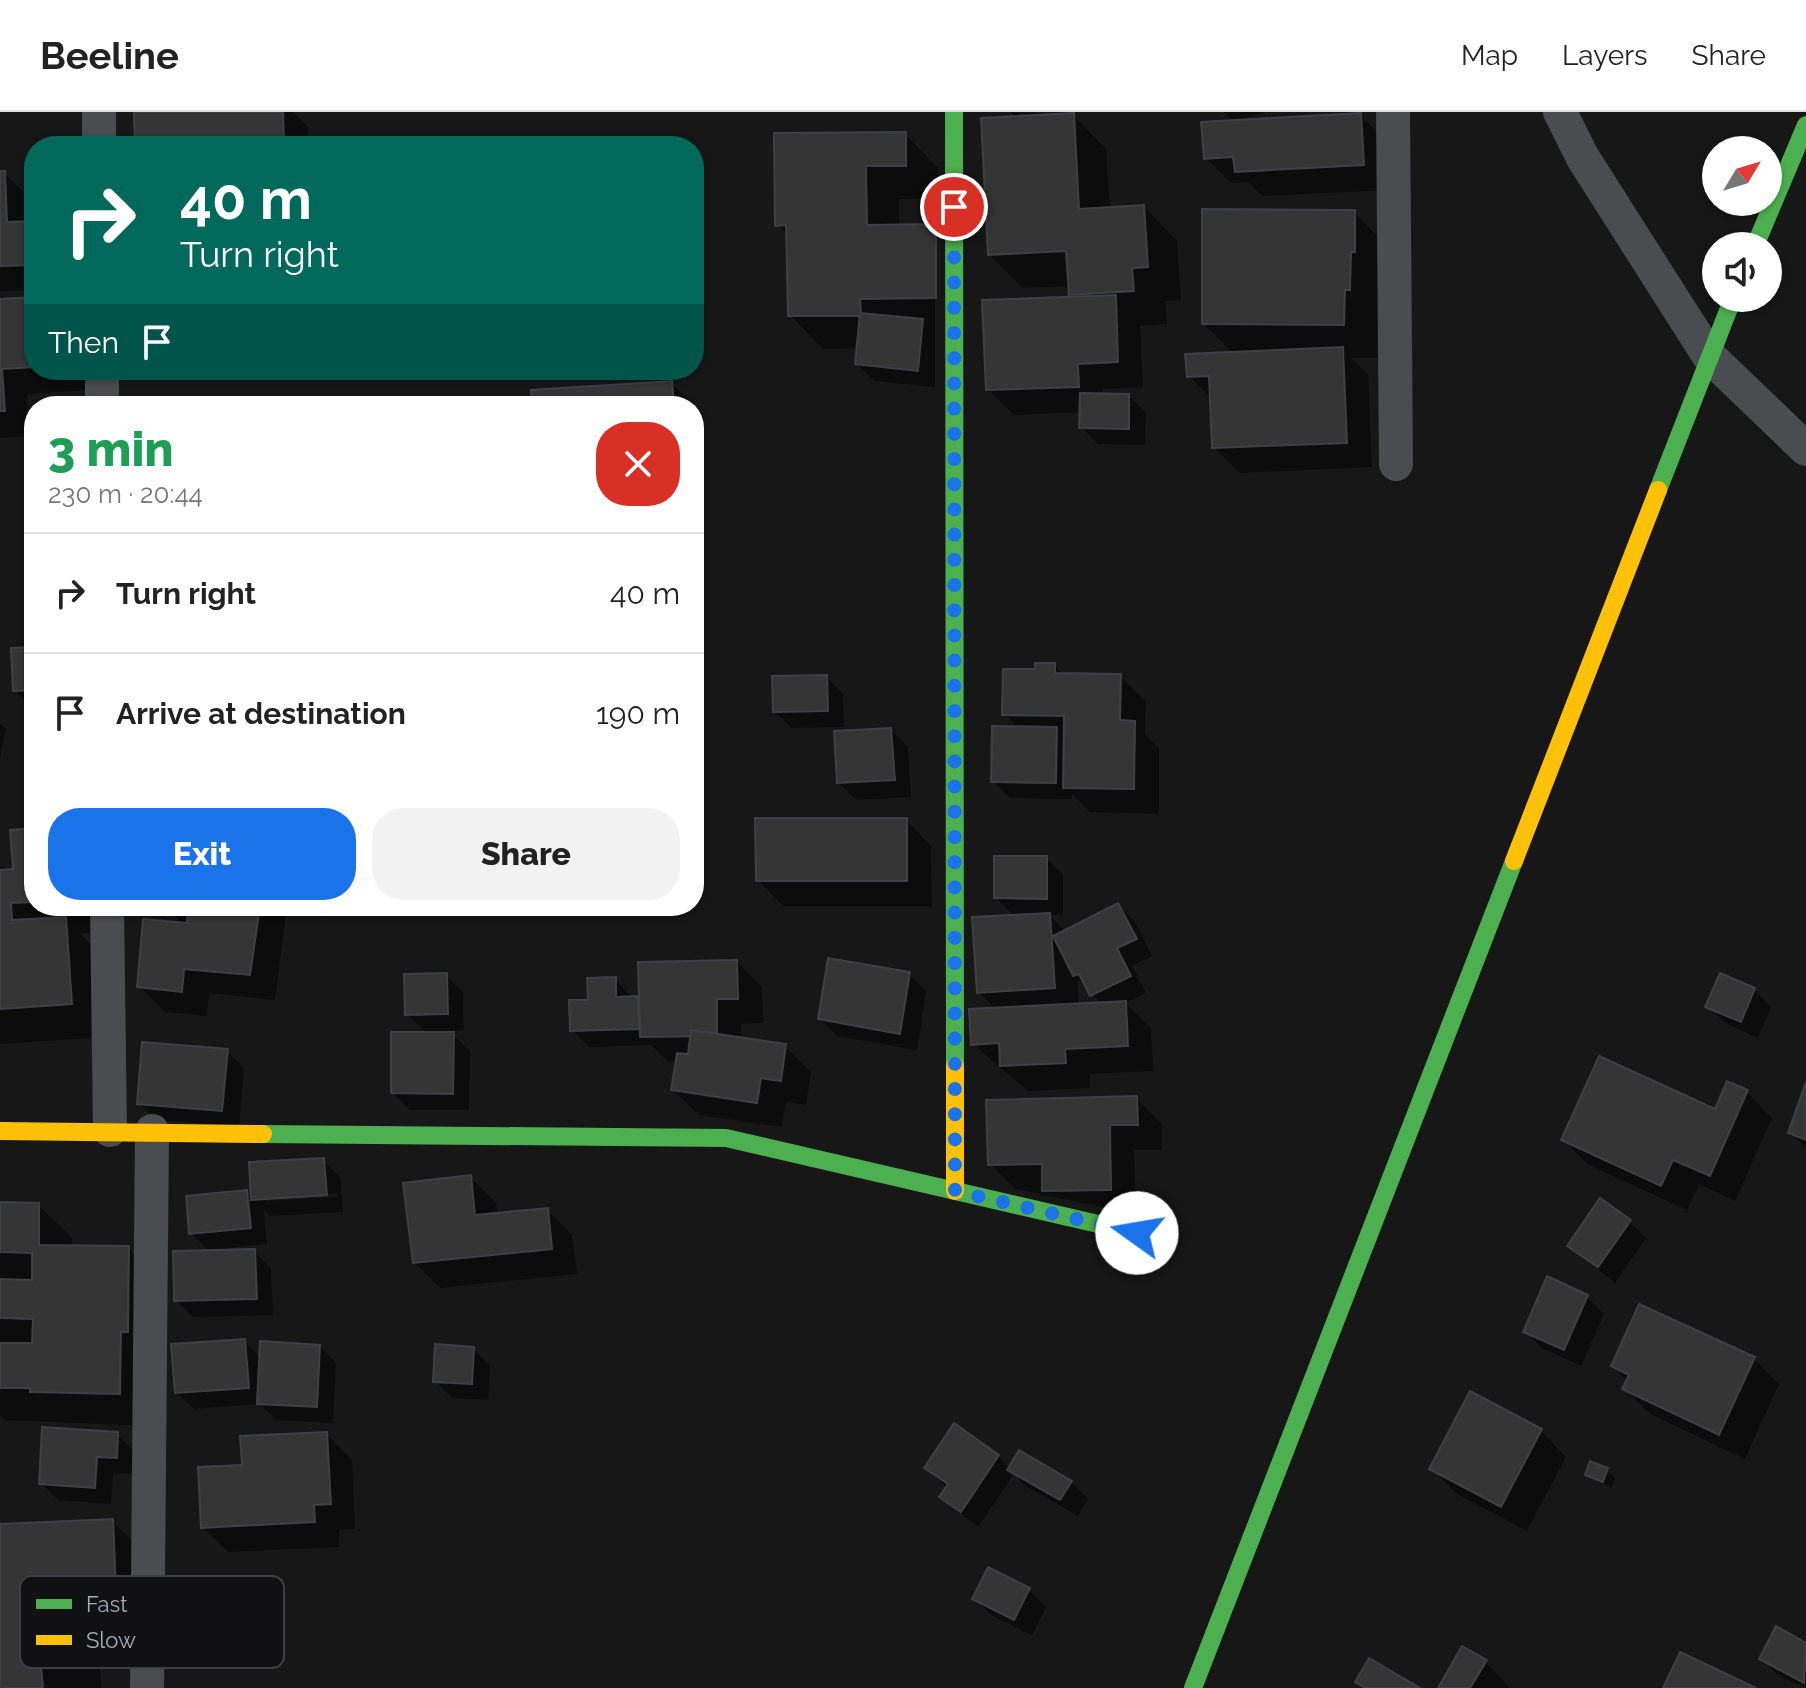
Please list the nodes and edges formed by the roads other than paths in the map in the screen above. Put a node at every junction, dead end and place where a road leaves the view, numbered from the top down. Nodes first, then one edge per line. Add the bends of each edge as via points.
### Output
1 (99, 112) edge
2 (954, 112) edge
3 (1393, 112) edge
4 (1560, 112) edge
5 (1806, 125) edge
6 (99, 136) edge
7 (1761, 232) edge
8 (1727, 312) edge
9 (1709, 356) junction
10 (1806, 449) edge
11 (1396, 464) dead end
12 (107, 916) edge
13 (110, 1130) junction
14 (0, 1131) edge
15 (152, 1131) junction
16 (955, 1191) junction
17 (1137, 1233) dead end
18 (148, 1576) edge
19 (147, 1668) edge
20 (147, 1688) edge
21 (1193, 1688) edge

1 - 6 street
2 - 16 street
3 - 11 street
4 - 9 street via 1583,158
5 - 7 street
8 - 9 street
9 - 10 street
9 - 21 street
12 - 13 street
13 - 14 street
13 - 15 street
15 - 16 street via 726,1138
15 - 18 street
16 - 17 street
19 - 20 street

